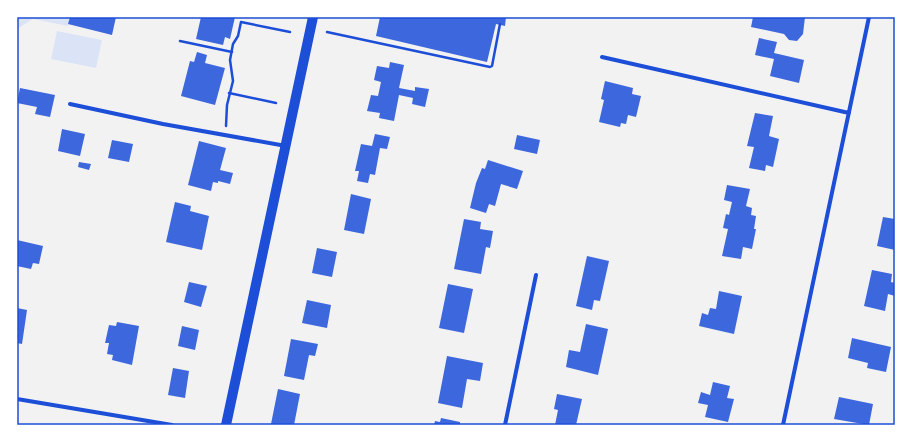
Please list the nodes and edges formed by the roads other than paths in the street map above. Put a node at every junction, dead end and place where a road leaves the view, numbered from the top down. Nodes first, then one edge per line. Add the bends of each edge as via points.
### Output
1 (313, 17) edge
2 (869, 17) edge
3 (602, 57) dead end
4 (70, 104) dead end
5 (849, 113) junction
6 (286, 146) junction
7 (536, 275) dead end
8 (17, 399) edge
9 (172, 425) edge
10 (226, 425) edge
11 (505, 425) edge
12 (783, 425) edge

1 - 6 main road
2 - 5 street
3 - 5 street
4 - 6 street
5 - 12 street
6 - 10 main road
7 - 11 street
8 - 9 street

